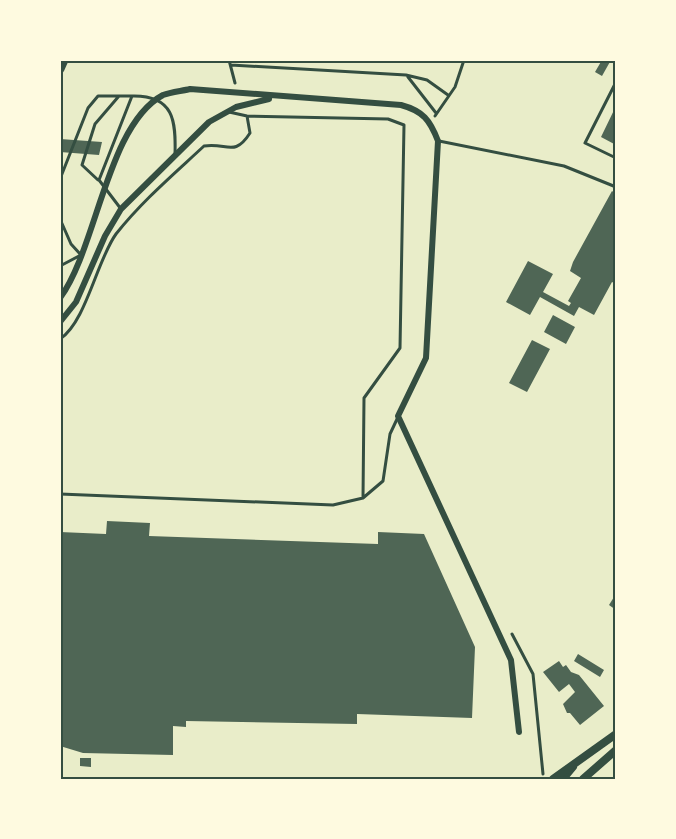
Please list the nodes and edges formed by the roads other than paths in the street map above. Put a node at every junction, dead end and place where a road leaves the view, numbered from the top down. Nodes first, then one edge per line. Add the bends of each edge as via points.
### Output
1 (64, 60) edge
2 (60, 69) edge
3 (616, 82) edge
4 (119, 96) junction
5 (132, 96) junction
6 (283, 98) junction
7 (157, 101) junction
8 (227, 112) junction
9 (247, 116) junction
10 (438, 141) junction
11 (175, 156) junction
12 (616, 158) edge
13 (60, 179) edge
14 (99, 180) junction
15 (106, 187) junction
16 (616, 188) edge
17 (121, 209) junction
18 (60, 219) edge
19 (81, 255) junction
20 (60, 266) edge
21 (61, 296) edge
22 (60, 322) edge
23 (60, 339) edge
24 (399, 416) junction
25 (60, 494) edge
26 (363, 498) junction
27 (519, 732) dead end
28 (616, 734) edge
29 (616, 750) edge
30 (580, 760) junction
31 (585, 778) edge
32 (553, 779) edge
33 (564, 779) edge

1 - 2 main road
3 - 12 lane via 585,143
4 - 5 lane
4 - 13 lane via 98,96 87,108
4 - 14 lane via 95,124 82,165
5 - 7 lane
5 - 14 lane
6 - 7 street via 190,89
6 - 8 street via 261,100
6 - 10 street via 401,105 419,110 432,123
7 - 11 lane via 173,114
7 - 15 street via 122,143
8 - 9 lane
8 - 11 street via 209,122
9 - 23 lane via 250,133 242,145 230,149 215,144 204,146 146,200 115,237 67,334
9 - 26 lane via 388,119 404,125 400,348 364,398
10 - 16 lane via 564,166
10 - 24 street via 426,358
11 - 17 street
14 - 15 lane
15 - 17 lane
15 - 19 street
17 - 22 street via 76,302
18 - 19 lane via 71,244
19 - 20 lane
19 - 21 street
24 - 26 lane via 390,434 383,481
24 - 27 street via 511,660
25 - 26 lane via 333,505
28 - 30 street
29 - 31 street
30 - 32 street
30 - 33 street

